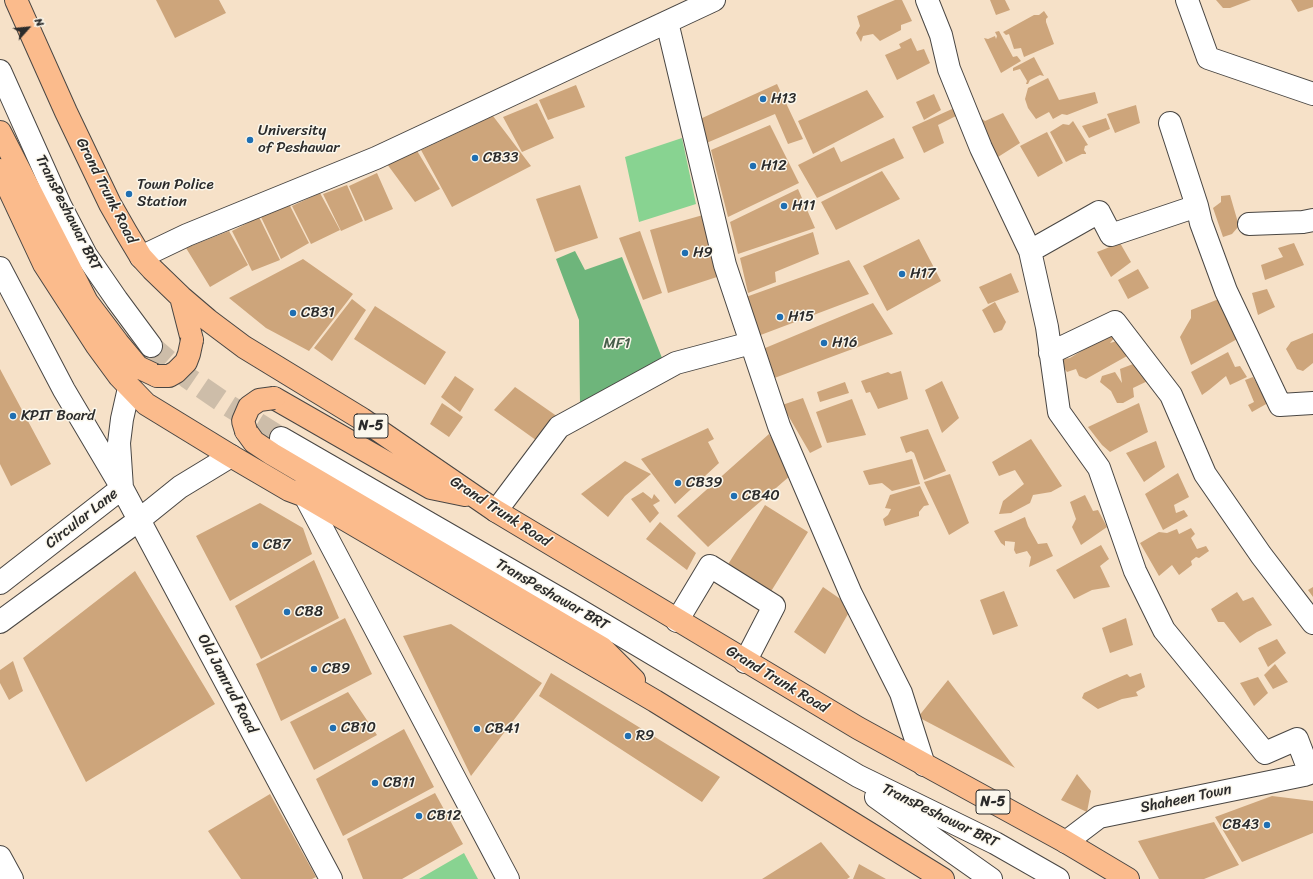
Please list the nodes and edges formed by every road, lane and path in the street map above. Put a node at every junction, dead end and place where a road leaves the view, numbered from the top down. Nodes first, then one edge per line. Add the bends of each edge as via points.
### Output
1 (16, 0) edge
2 (714, 0) edge
3 (927, 0) edge
4 (1187, 0) edge
5 (667, 22) junction
6 (0, 71) edge
7 (1313, 94) edge
8 (1170, 123) dead end
9 (0, 132) edge
10 (0, 170) edge
11 (1197, 206) junction
12 (1313, 220) edge
13 (1249, 224) dead end
14 (1030, 252) junction
15 (141, 257) junction
16 (0, 268) edge
17 (181, 297) junction
18 (751, 343) junction
19 (151, 346) tunnel mouth
20 (1050, 353) junction
21 (129, 388) junction
22 (1313, 403) edge
23 (281, 438) tunnel mouth
24 (230, 456) junction
25 (122, 488) junction
26 (305, 496) junction
27 (476, 498) junction
28 (496, 511) junction
29 (139, 520) junction
30 (0, 583) edge
31 (677, 621) junction
32 (0, 622) edge
33 (1313, 623) edge
34 (745, 662) junction
35 (654, 701) junction
36 (821, 755) junction
37 (924, 765) junction
38 (1312, 772) edge
39 (1066, 842) junction
40 (0, 857) edge
41 (12, 879) edge
42 (331, 879) edge
43 (508, 879) edge
44 (943, 879) edge
45 (991, 879) edge
46 (1058, 879) edge
47 (1128, 879) edge

1 - 15 highway, Grand Trunk Road / N-5 via 110,204
2 - 5 street
3 - 14 street via 941,35 949,70
4 - 7 street via 1208,58
5 - 15 street via 376,158 187,235
5 - 18 street via 724,265
6 - 19 street, TransPeshawar BRT via 60,205 86,255
8 - 11 street
9 - 17 highway, bridge via 87,302 138,366 157,376 169,376 176,372 186,362 189,354 192,340
10 - 21 highway via 44,264 97,346
11 - 14 street via 1111,235 1099,212
11 - 22 street via 1226,291 1280,405
12 - 13 street
14 - 20 street
15 - 17 highway, Grand Trunk Road / N-5
16 - 25 street, Old Jamrud Road via 64,390
17 - 27 highway, Grand Trunk Road / N-5 via 244,347 362,420
18 - 28 street via 676,363 559,427
18 - 37 street via 779,426 851,594 901,692
20 - 33 street via 1115,322 1171,395 1205,474 1261,555
20 - 38 street via 1058,412 1099,468 1135,570 1164,630 1265,753 1297,739
21 - 24 highway via 146,404
21 - 25 street, Circular Lane via 119,443
23 - 36 street, TransPeshawar BRT via 569,604
24 - 26 highway via 289,490
24 - 29 street via 180,487
25 - 29 street, Old Jamrud Road
25 - 30 street, Circular Lane
26 - 35 highway
26 - 43 street
27 - 28 highway, Grand Trunk Road / N-5
27 - 35 highway, bridge via 431,488 274,398 259,400 249,407 243,421 254,442 272,454 602,648
28 - 31 highway, Grand Trunk Road / N-5
29 - 32 street
29 - 42 street, Old Jamrud Road
31 - 34 highway, Grand Trunk Road / N-5
31 - 34 street via 710,566 774,606
34 - 37 highway, Grand Trunk Road / N-5
35 - 44 highway
36 - 45 street, TransPeshawar BRT
36 - 46 street, TransPeshawar BRT via 864,780 995,843
37 - 39 highway, Grand Trunk Road / N-5
38 - 39 street, Shaheen Town via 1099,817
39 - 47 highway, Grand Trunk Road / N-5
40 - 41 street

